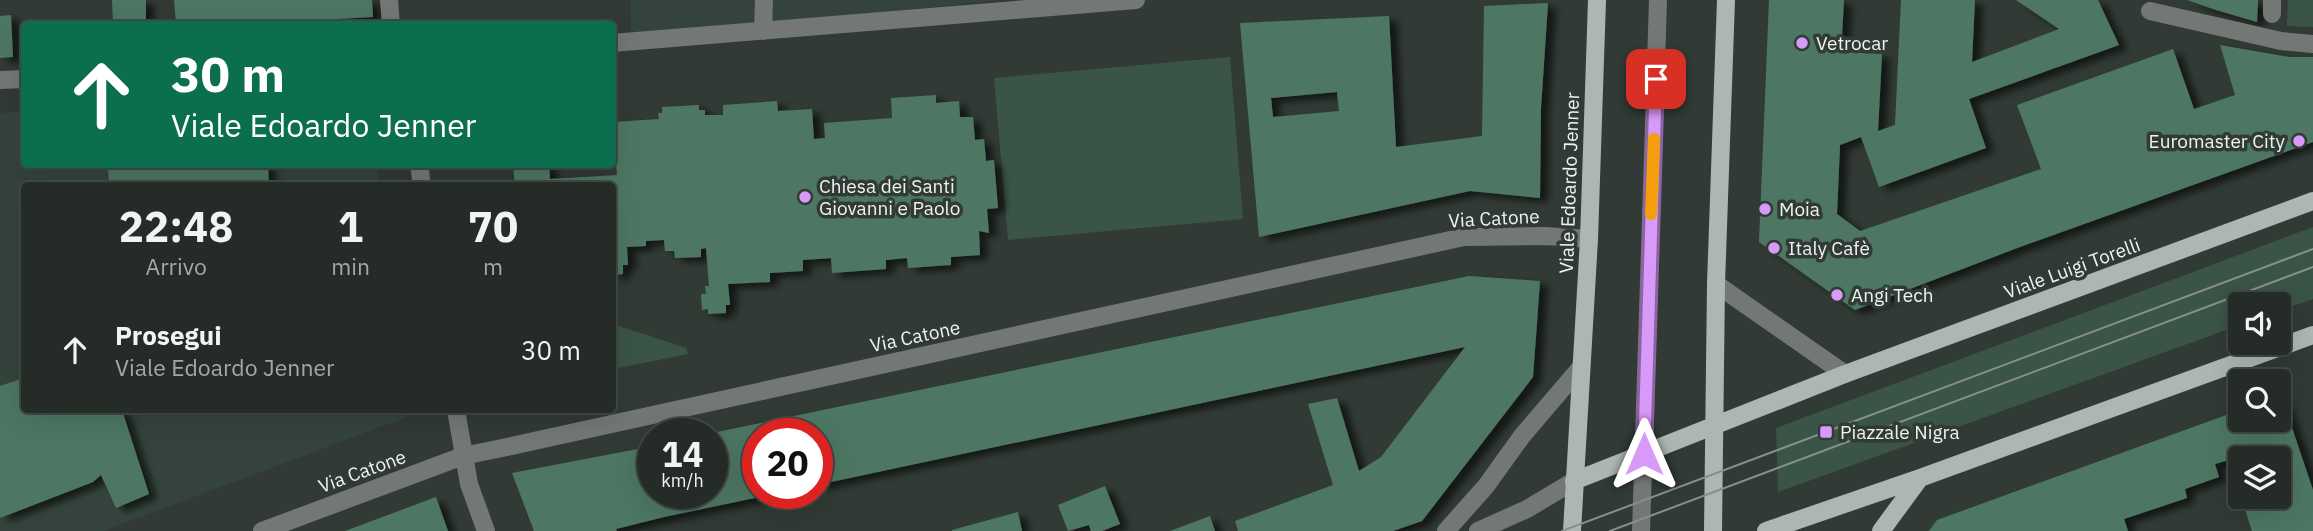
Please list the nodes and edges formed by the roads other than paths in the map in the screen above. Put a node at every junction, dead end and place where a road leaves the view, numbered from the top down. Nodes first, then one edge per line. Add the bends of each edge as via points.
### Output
1 (388, 0) edge
2 (764, 0) edge
3 (1136, 0) edge
4 (1597, 0) edge
5 (1658, 0) edge
6 (1726, 0) edge
7 (1013, 5) edge
8 (2150, 11) dead end
9 (391, 21) edge
10 (763, 31) junction
11 (616, 43) edge
12 (2313, 44) edge
13 (21, 79) edge
14 (0, 80) edge
15 (2313, 201) edge
16 (1589, 239) junction
17 (1716, 284) junction
18 (2313, 335) edge
19 (1581, 367) junction
20 (1845, 374) junction
21 (456, 413) edge
22 (1713, 426) junction
23 (1644, 454) junction
24 (463, 456) junction
25 (1920, 478) junction
26 (1574, 481) junction
27 (262, 531) edge
28 (486, 531) edge
29 (1446, 531) edge
30 (1478, 531) edge
31 (1572, 531) edge
32 (1641, 531) edge
33 (1713, 531) edge
34 (1766, 531) edge
35 (1881, 531) edge

1 - 9 street
2 - 10 street
3 - 7 street
4 - 16 main road, Viale Edoardo Jenner
5 - 23 street
6 - 17 main road
7 - 10 street
8 - 12 street
10 - 11 street
13 - 14 street
15 - 20 main road, Viale Luigi Torelli
16 - 19 main road, Viale Edoardo Jenner
16 - 24 street, Via Catone via 1464,237
17 - 20 street
17 - 22 main road
18 - 25 main road
19 - 26 main road, Viale Edoardo Jenner
19 - 29 street
20 - 22 main road, Viale Luigi Torelli
21 - 24 street
22 - 23 main road, Viale Luigi Torelli
22 - 33 main road
23 - 26 main road, Viale Luigi Torelli
23 - 32 street
24 - 27 street, Via Catone
24 - 28 street
25 - 34 main road
25 - 35 main road
26 - 30 street
26 - 31 main road, Viale Edoardo Jenner

